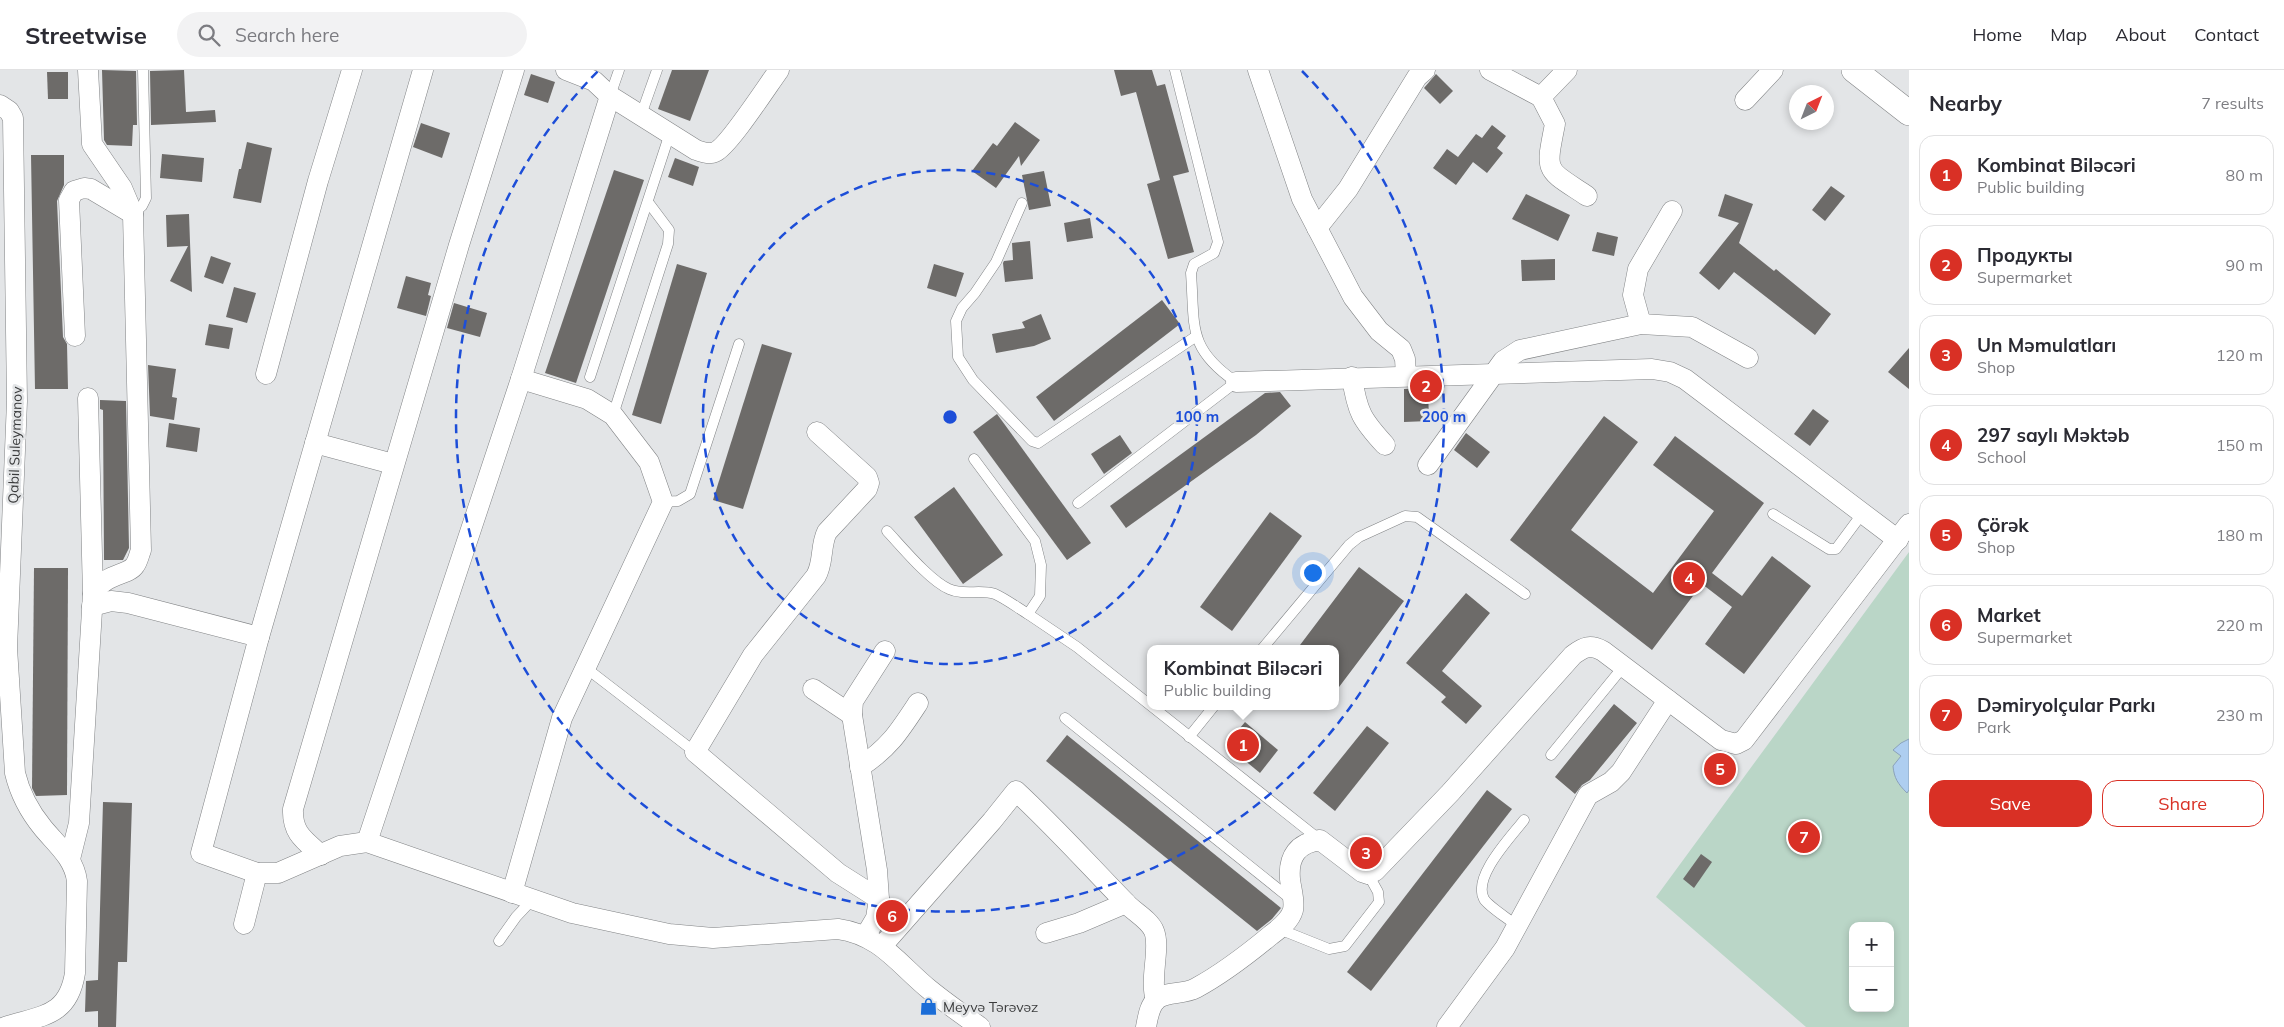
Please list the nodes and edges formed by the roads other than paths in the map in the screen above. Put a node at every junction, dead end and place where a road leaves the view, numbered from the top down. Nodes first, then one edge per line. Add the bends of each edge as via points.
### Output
1 (88, 70) edge
2 (143, 70) edge
3 (352, 70) edge
4 (423, 70) edge
5 (514, 70) edge
6 (566, 70) edge
7 (619, 70) edge
8 (657, 70) edge
9 (779, 70) edge
10 (1175, 70) edge
11 (1258, 70) edge
12 (1425, 70) edge
13 (1567, 70) edge
14 (1773, 70) edge
15 (1854, 70) edge
16 (1503, 73) edge
17 (610, 96) junction
18 (1541, 97) junction
19 (1744, 100) dead end
20 (1, 106) edge
21 (1909, 113) edge
22 (641, 116) junction
23 (670, 133) junction
24 (1587, 196) dead end
25 (648, 202) junction
26 (1022, 204) dead end
27 (1672, 212) dead end
28 (134, 214) junction
29 (1317, 228) junction
30 (1641, 324) junction
31 (74, 336) dead end
32 (1196, 337) junction
33 (739, 344) dead end
34 (1748, 358) dead end
35 (1494, 373) junction
36 (266, 374) dead end
37 (1406, 376) junction
38 (590, 377) dead end
39 (1352, 377) junction
40 (521, 379) junction
41 (1236, 382) junction
42 (88, 398) dead end
43 (613, 415) junction
44 (817, 432) dead end
45 (315, 443) junction
46 (1385, 445) dead end
47 (974, 459) dead end
48 (393, 464) junction
49 (1428, 465) dead end
50 (664, 502) junction
51 (1078, 503) dead end
52 (1773, 514) dead end
53 (1862, 514) junction
54 (887, 531) dead end
55 (1903, 532) edge
56 (1525, 594) dead end
57 (93, 600) junction
58 (1028, 614) junction
59 (259, 637) junction
60 (1265, 645) edge
61 (885, 650) dead end
62 (1623, 667) junction
63 (586, 668) junction
64 (813, 689) dead end
65 (1668, 700) junction
66 (1147, 703) edge
67 (918, 704) dead end
68 (1155, 710) edge
69 (1211, 710) edge
70 (852, 715) junction
71 (1065, 718) dead end
72 (1189, 737) junction
73 (695, 752) junction
74 (1552, 755) dead end
75 (860, 767) junction
76 (1524, 820) dead end
77 (1320, 840) junction
78 (367, 842) junction
79 (321, 856) junction
80 (70, 859) junction
81 (257, 873) junction
82 (1368, 874) junction
83 (512, 893) junction
84 (879, 899) junction
85 (532, 900) junction
86 (1293, 901) junction
87 (1126, 903) junction
88 (244, 924) dead end
89 (1517, 926) junction
90 (1279, 929) junction
91 (1046, 933) dead end
92 (874, 940) junction
93 (498, 942) dead end
94 (1156, 1000) junction
95 (5, 1027) edge
96 (980, 1027) edge
97 (1146, 1027) edge
98 (1447, 1027) edge

1 - 28 street via 92,144 122,188
2 - 28 lane via 146,198
3 - 36 street via 318,181
4 - 45 street
5 - 48 street
6 - 17 street via 594,81
7 - 17 lane
8 - 22 lane
9 - 23 street via 717,152 708,154 696,150
10 - 32 lane via 1218,242 1214,254 1194,264 1191,273
11 - 29 street via 1299,191
12 - 29 street via 1348,189
13 - 18 street
14 - 19 street
15 - 21 street
16 - 18 street
17 - 22 street
17 - 40 street
18 - 24 street via 1555,124 1548,165
20 - 80 street, Qabil Suleymanov via 13,118 17,401 7,648 15,773 19,791 28,807
22 - 23 street
23 - 25 lane
25 - 38 lane
25 - 43 lane via 669,230 668,244
26 - 32 lane via 996,262 956,321 958,358 973,380 1032,441 1038,443
27 - 30 street via 1638,269 1633,294
28 - 31 street via 91,189 74,191 69,200
28 - 57 street via 140,550 136,564 99,584
29 - 37 street via 1354,297 1379,331 1400,350 1405,359
30 - 34 street via 1692,326
30 - 35 street via 1520,350 1503,361
32 - 41 lane via 1207,358
33 - 50 lane via 690,494 678,501
35 - 37 street
35 - 49 street
35 - 53 street via 1652,369 1670,372 1685,379
37 - 39 street
39 - 41 street
39 - 46 street via 1355,402 1364,421
40 - 43 street via 587,400
40 - 78 street
41 - 51 lane
42 - 57 street
43 - 50 street via 649,462
44 - 73 street via 870,483 827,532 816,576 753,655
45 - 48 street
45 - 59 street
47 - 58 lane via 1035,541 1041,565 1040,596
48 - 79 street via 293,808 292,822 300,837
50 - 63 street
52 - 53 lane via 1829,549 1836,549
53 - 55 street
54 - 58 lane via 936,581 949,589 995,594
55 - 65 street via 1744,740 1736,744 1721,740
56 - 60 lane via 1417,517 1405,516 1359,537 1349,545
57 - 59 street via 128,603
57 - 80 street via 79,823
58 - 66 lane via 1077,647
59 - 81 street via 202,852
61 - 70 street via 853,701
62 - 65 street
62 - 74 lane
62 - 82 street via 1595,647 1572,655 1443,800 1382,865
63 - 73 lane
63 - 83 street via 562,718
64 - 70 street
65 - 89 street via 1621,772 1588,795
67 - 75 street via 894,740
68 - 72 lane
69 - 72 lane
70 - 75 street
71 - 86 lane
72 - 77 lane
73 - 84 street via 838,873
75 - 84 street
76 - 89 lane via 1486,872 1481,885 1484,899
77 - 82 street
77 - 86 street via 1309,841 1296,852 1290,866
78 - 79 street via 340,846
78 - 83 street
79 - 81 street via 278,873
80 - 95 street, Qabil Suleymanov via 77,881 73,986 66,1002 53,1016
81 - 88 street
82 - 90 lane via 1378,892 1379,902 1346,946 1329,949
83 - 85 street
84 - 92 street
85 - 92 street via 572,913 668,934 713,938 838,929
85 - 93 lane
86 - 90 street via 1287,921
87 - 91 street
87 - 92 street via 1016,791 992,822
87 - 94 street via 1154,932
89 - 98 street via 1505,948
90 - 94 street via 1198,987
92 - 96 street via 929,990
94 - 97 street

